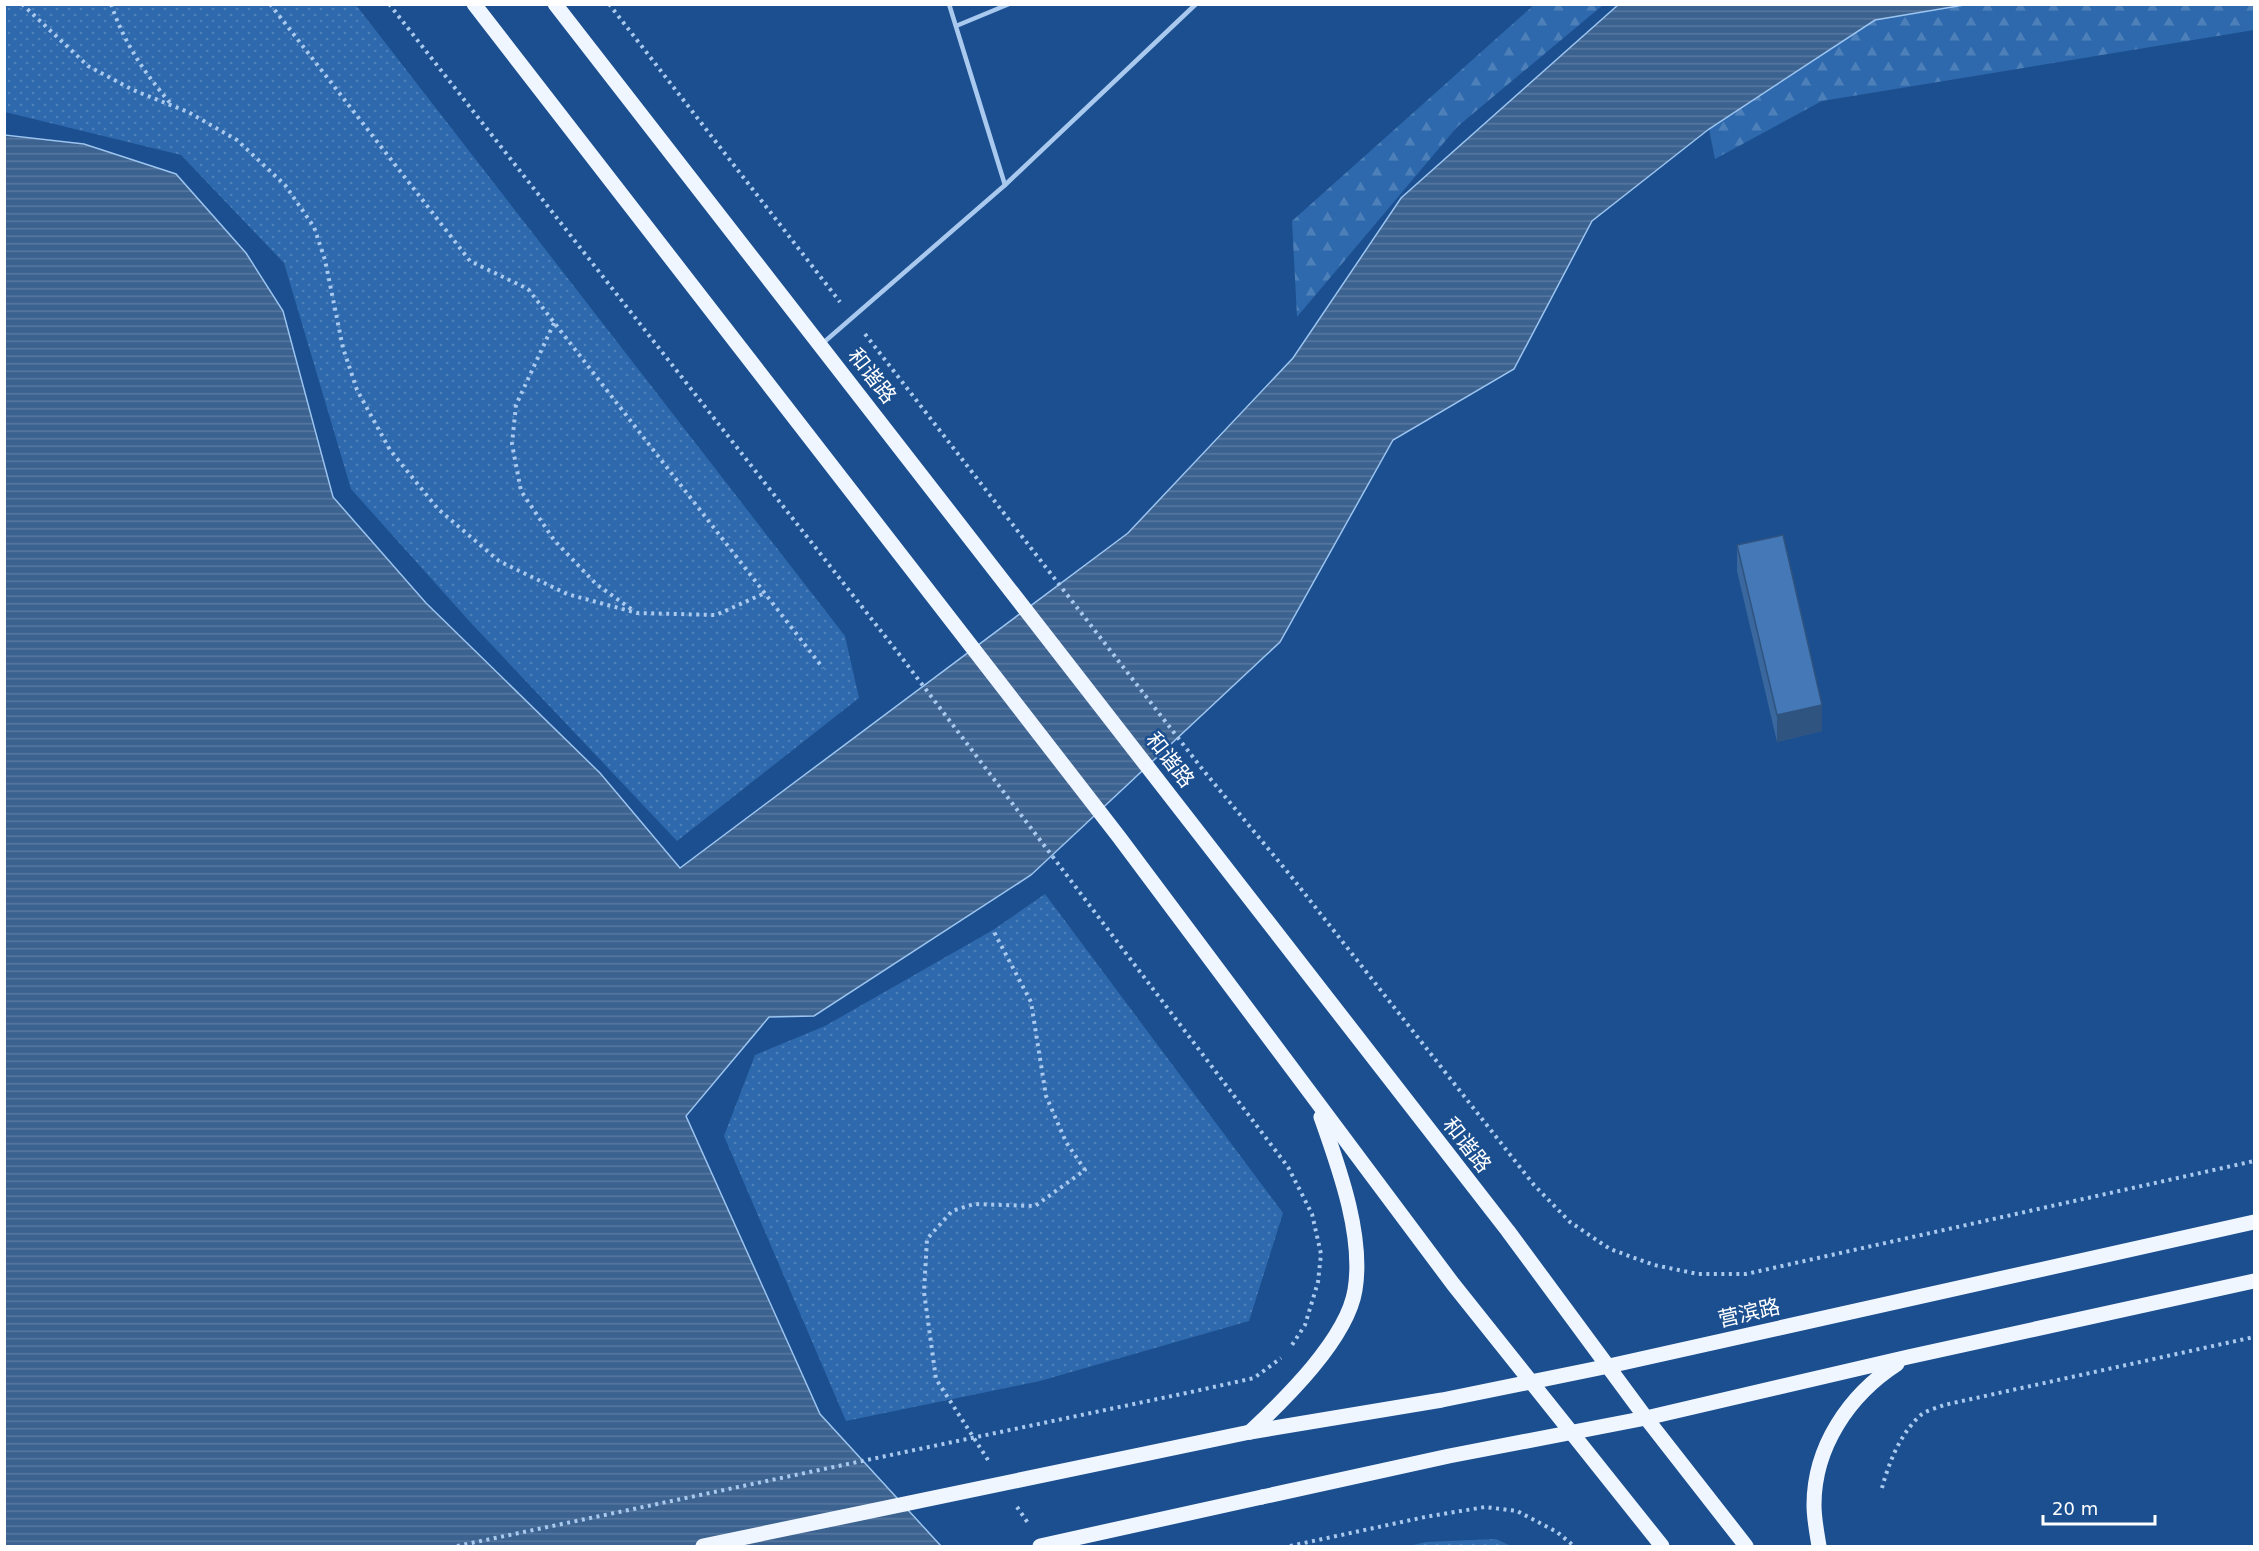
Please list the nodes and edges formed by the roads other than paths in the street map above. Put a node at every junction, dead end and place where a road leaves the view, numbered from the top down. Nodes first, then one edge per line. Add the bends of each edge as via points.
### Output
1 (474, 4) edge
2 (555, 4) edge
3 (949, 4) edge
4 (1009, 4) edge
5 (1196, 4) edge
6 (956, 26) junction
7 (1005, 185) junction
8 (821, 345) junction
9 (1317, 1104) junction
10 (2254, 1222) edge
11 (2254, 1281) edge
12 (1908, 1357) junction
13 (1609, 1366) junction
14 (1530, 1382) junction
15 (1646, 1418) junction
16 (1572, 1431) junction
17 (1250, 1432) junction
18 (703, 1546) edge
19 (1040, 1546) edge
20 (1662, 1546) edge
21 (1746, 1546) edge
22 (1819, 1546) edge

1 - 9 main road via 1119,837
2 - 8 main road, 和谐路
3 - 6 lane
4 - 6 lane
5 - 7 lane
6 - 7 lane
7 - 8 lane
8 - 13 main road, 和谐路
9 - 14 main road
9 - 17 main road via 1350,1217 1357,1255 1354,1292 1344,1320 1317,1362
10 - 13 main road, 营滨路
11 - 12 main road
12 - 15 main road
12 - 22 main road via 1881,1374 1854,1400 1828,1439 1817,1476 1814,1506
13 - 14 main road, 营滨路
13 - 15 main road, 和谐路
14 - 16 main road
14 - 17 main road, 营滨路
15 - 16 main road
15 - 21 main road, 和谐路
16 - 19 main road, bridge
16 - 20 main road
17 - 18 main road, 营滨路, bridge

